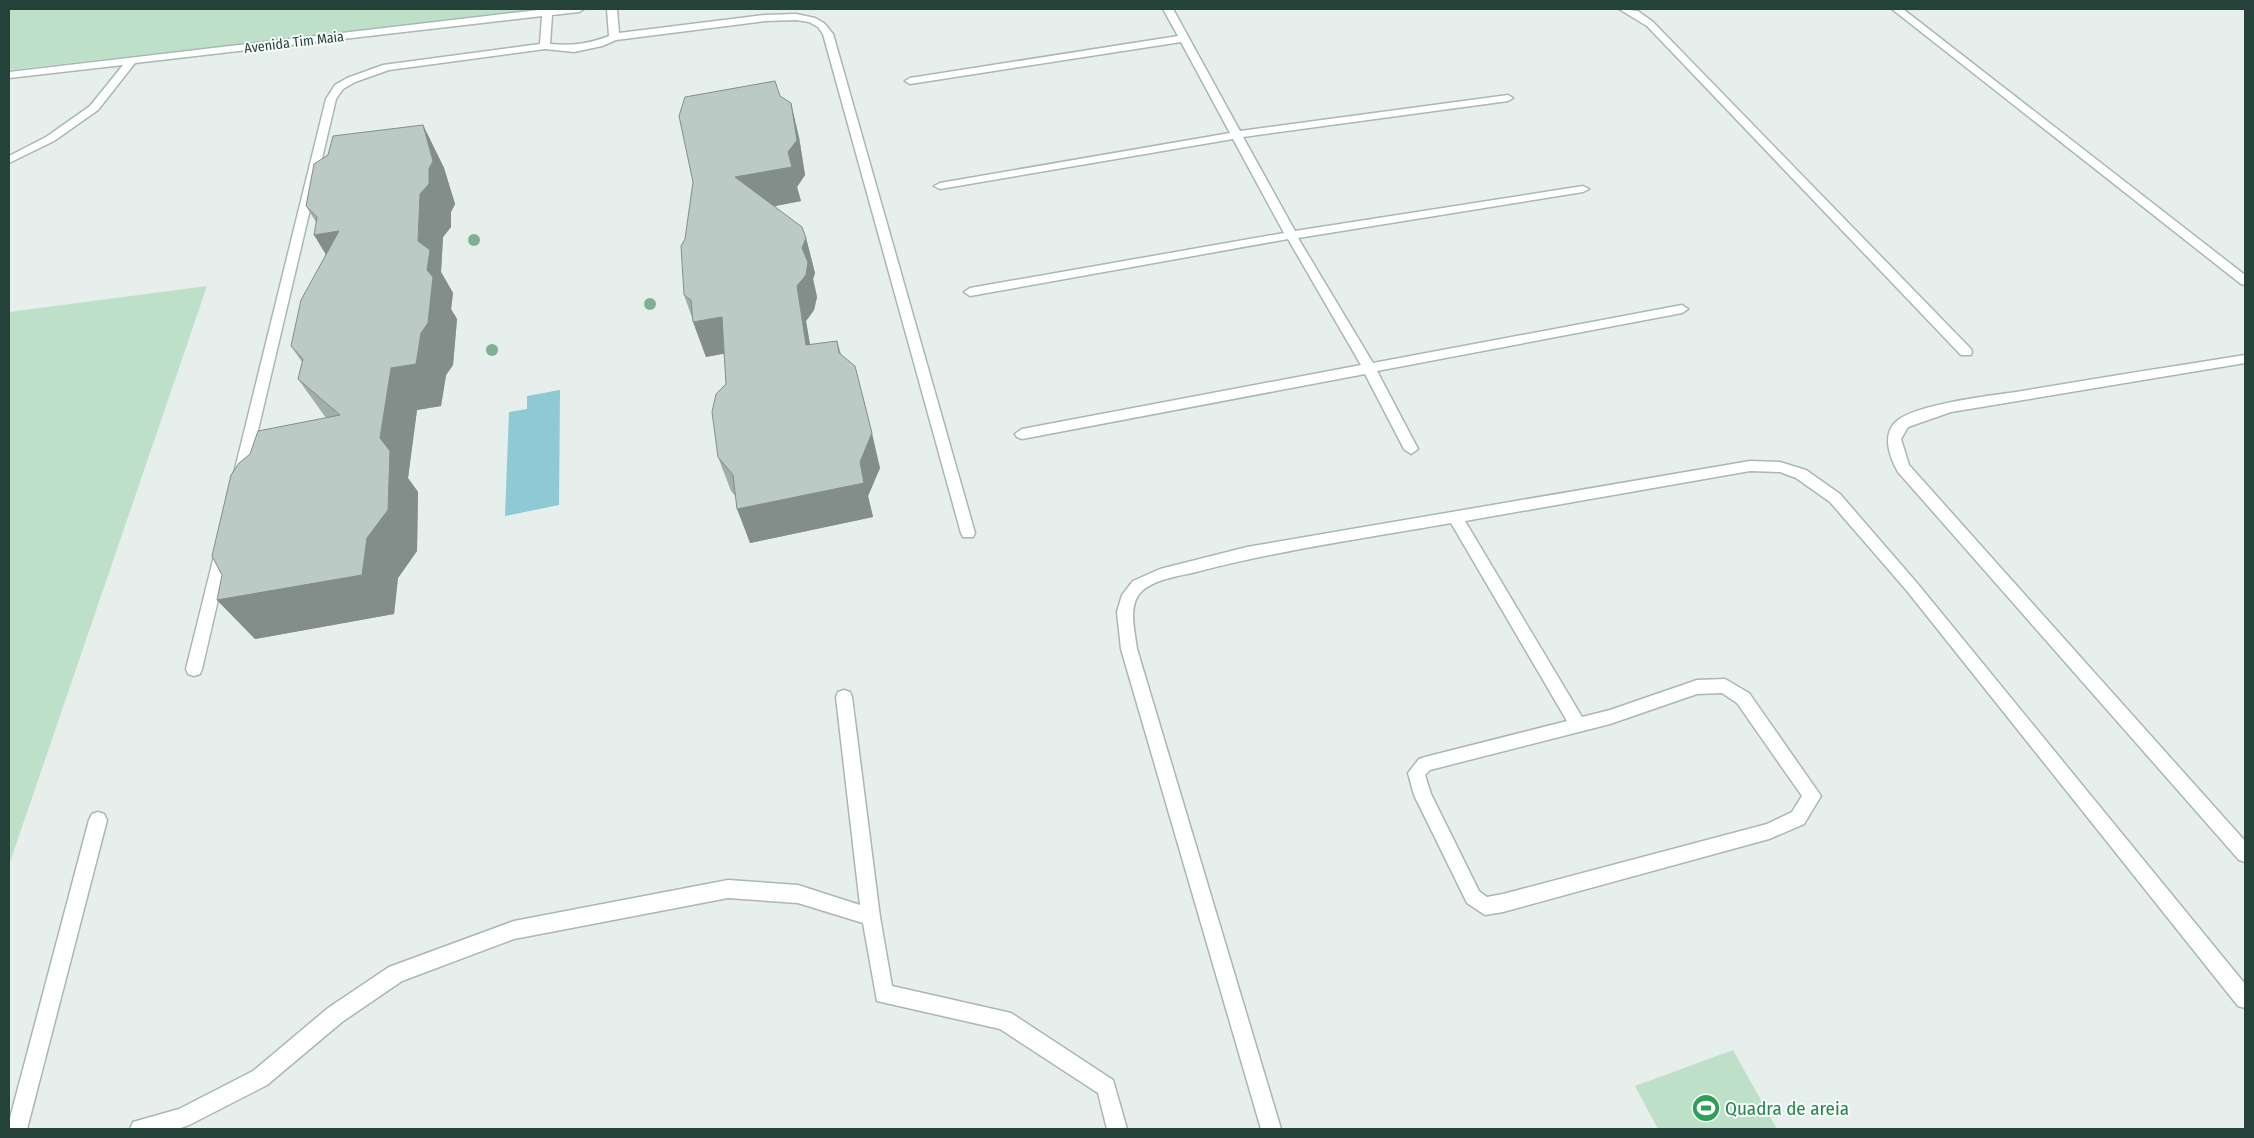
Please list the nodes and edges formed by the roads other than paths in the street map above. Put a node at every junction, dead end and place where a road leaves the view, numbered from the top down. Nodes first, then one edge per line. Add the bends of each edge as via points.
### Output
1 (579, 9) edge
2 (612, 9) edge
3 (1168, 9) edge
4 (1624, 9) edge
5 (1897, 9) edge
6 (548, 12) junction
7 (614, 37) junction
8 (1184, 38) junction
9 (545, 46) junction
10 (131, 62) junction
11 (9, 75) edge
12 (910, 80) dead end
13 (1508, 98) dead end
14 (1236, 135) junction
15 (9, 160) edge
16 (940, 186) dead end
17 (1583, 189) dead end
18 (1291, 235) junction
19 (2245, 281) edge
20 (970, 292) dead end
21 (1682, 309) dead end
22 (1966, 352) dead end
23 (2245, 359) edge
24 (1369, 368) junction
25 (1022, 434) dead end
26 (1411, 449) dead end
27 (238, 486) edge
28 (1455, 517) junction
29 (968, 533) dead end
30 (227, 534) edge
31 (194, 669) dead end
32 (844, 697) dead end
33 (1578, 725) junction
34 (98, 820) dead end
35 (2245, 854) edge
36 (871, 917) junction
37 (2245, 999) edge
38 (18, 1129) edge
39 (140, 1129) edge
40 (1118, 1129) edge
41 (1271, 1129) edge

1 - 6 street, Avenida Tim Maia
2 - 7 street
3 - 8 street
4 - 22 street via 1650,24
5 - 19 street
6 - 9 street
6 - 10 street, Avenida Tim Maia
7 - 9 street via 580,48
7 - 29 street via 796,17 812,20 828,34
8 - 12 street
8 - 14 street
9 - 27 street via 387,67 351,80 331,99
10 - 11 street, Avenida Tim Maia
10 - 15 street via 94,108 50,139
13 - 14 street
14 - 16 street
14 - 18 street
17 - 18 street
18 - 20 street
18 - 24 street
21 - 24 street
23 - 35 street via 1951,407 1907,420 1897,428 1892,440 1902,468
24 - 25 street
24 - 26 street
28 - 33 street
28 - 37 street via 1750,466 1780,467 1801,474 1835,498 1912,587
28 - 41 street via 1247,553 1160,575 1138,585 1130,595 1125,612 1129,649
30 - 31 street
32 - 36 street
33 - 33 street via 1426,764 1416,773 1423,795 1473,897 1485,906 1769,831 1798,818 1812,796 1744,698 1725,686 1697,687
34 - 38 street
36 - 39 street via 798,894 728,889 514,930 396,974 335,1014 260,1078 182,1118
36 - 40 street via 884,994 1004,1020 1106,1087

